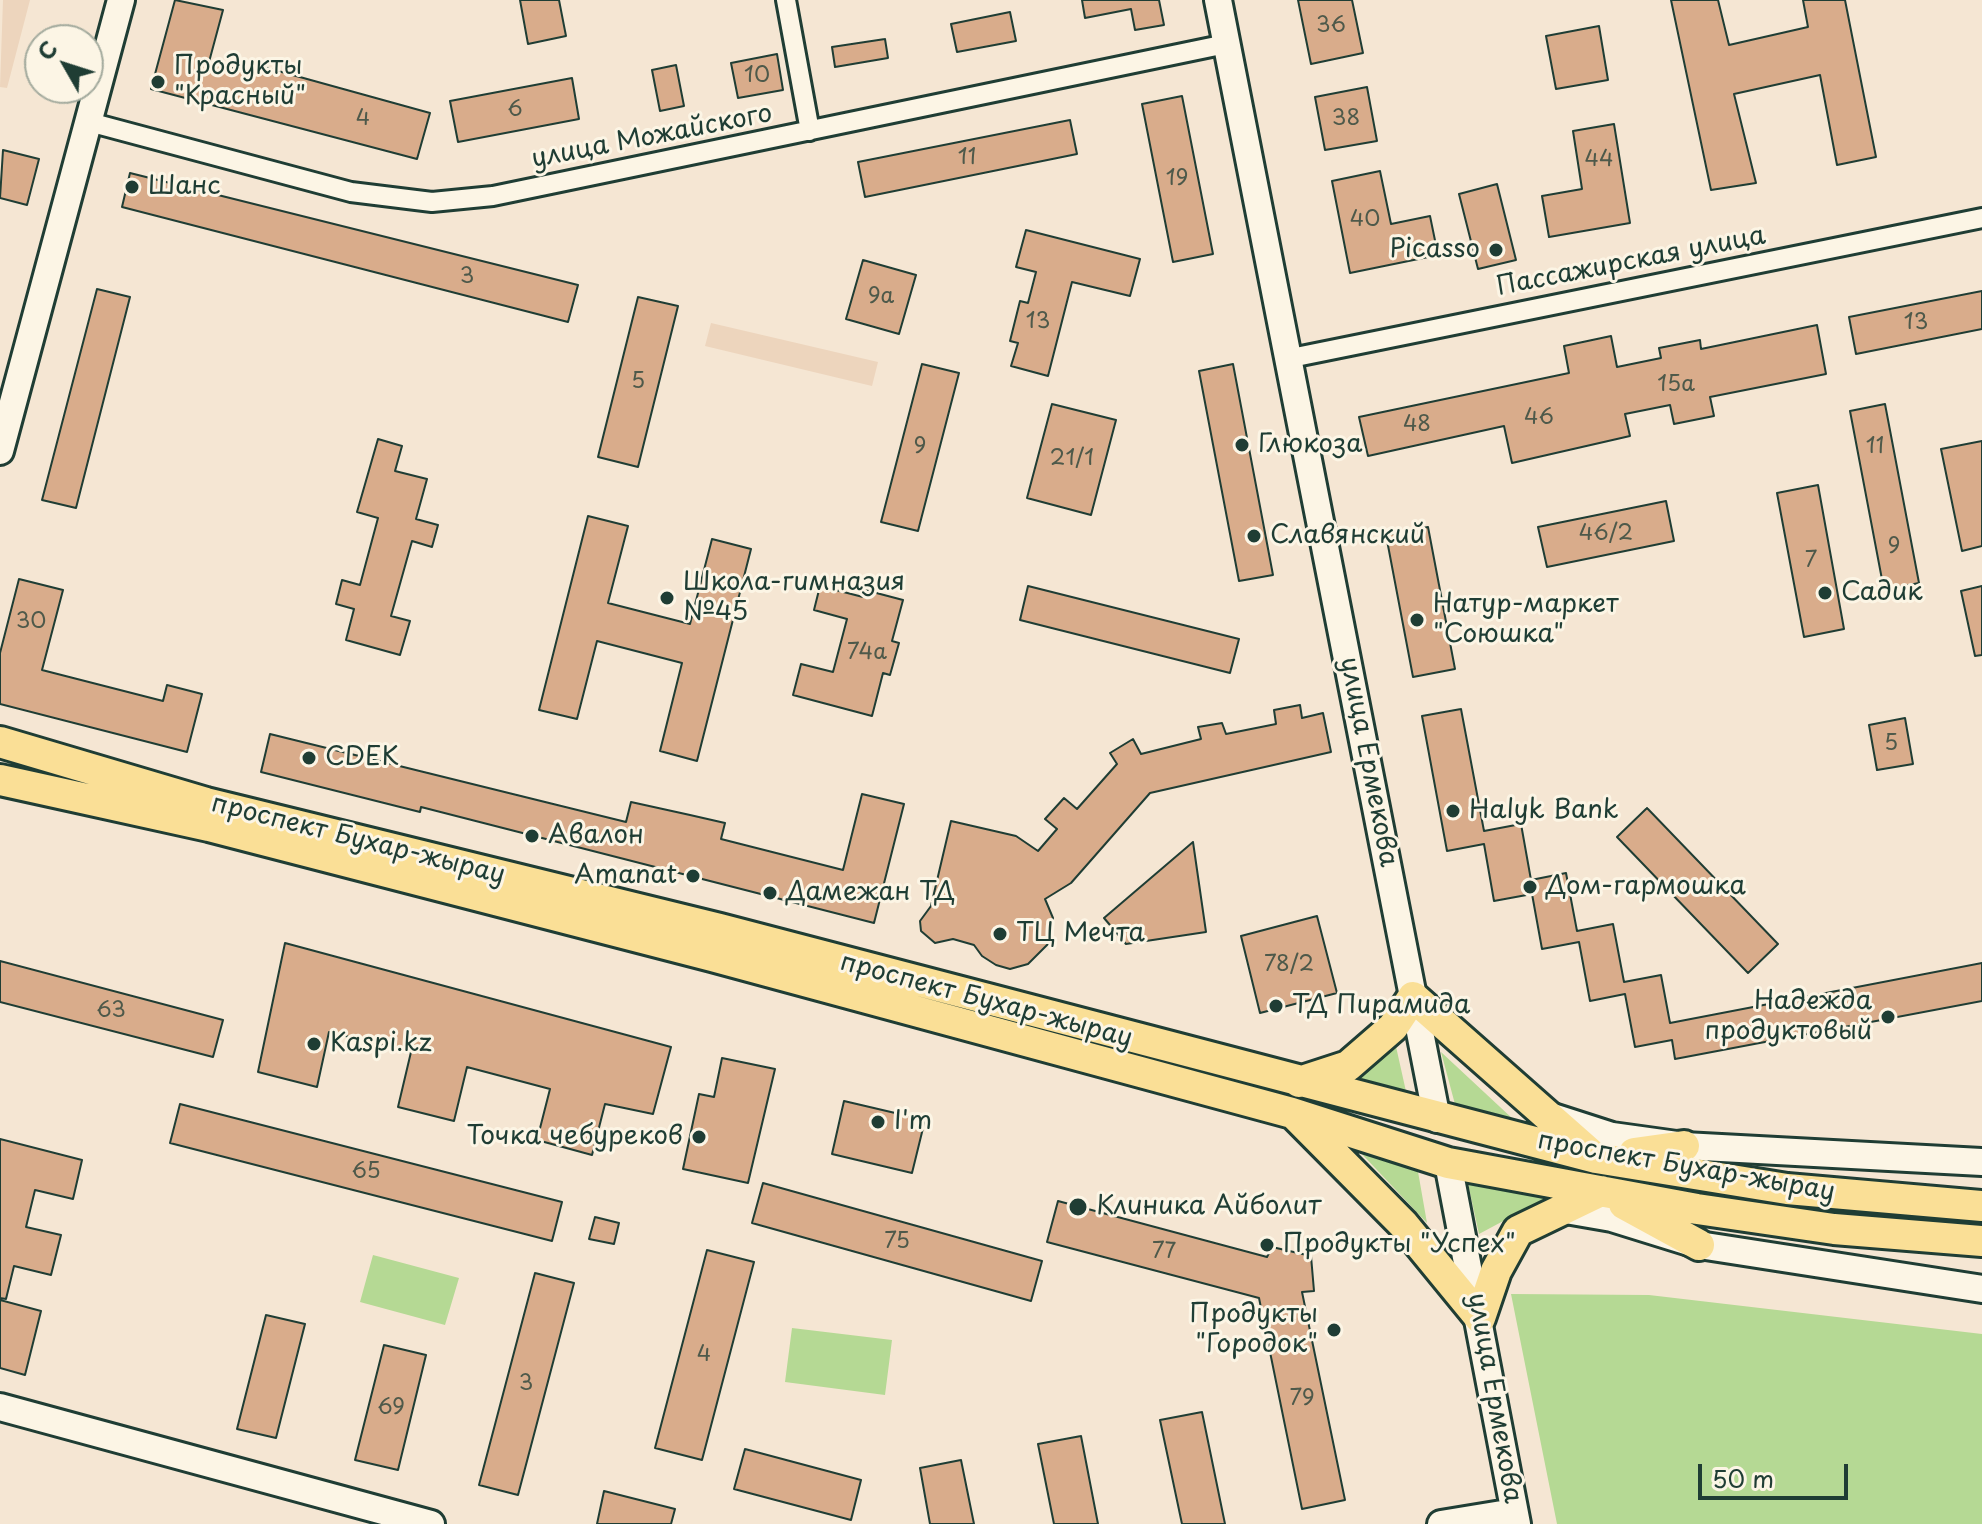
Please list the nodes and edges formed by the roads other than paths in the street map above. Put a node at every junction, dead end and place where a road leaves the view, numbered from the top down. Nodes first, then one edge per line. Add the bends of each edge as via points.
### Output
1 (121, 0) edge
2 (786, 0) edge
3 (1218, 0) edge
4 (1226, 44) junction
5 (89, 122) junction
6 (810, 131) junction
7 (1982, 218) edge
8 (1291, 358) junction
9 (0, 451) edge
10 (0, 742) edge
11 (4, 783) edge
12 (716, 942) junction
13 (1413, 997) junction
14 (1299, 1082) junction
15 (1292, 1113) junction
16 (1550, 1116) junction
17 (1437, 1119) junction
18 (1596, 1158) junction
19 (1684, 1158) junction
20 (1982, 1162) edge
21 (1448, 1163) junction
22 (1601, 1191) junction
23 (1982, 1206) edge
24 (1560, 1209) junction
25 (1982, 1241) edge
26 (1699, 1245) junction
27 (1982, 1289) edge
28 (1480, 1318) junction
29 (0, 1407) edge
30 (1516, 1518) edge
31 (431, 1524) edge
32 (1441, 1524) edge

1 - 5 main road
2 - 6 street
3 - 4 main road, улица Ермекова
4 - 6 street, улица Можайского
4 - 8 main road, улица Ермекова
5 - 6 street, улица Можайского via 351,192 432,202 493,196
5 - 9 main road
7 - 8 street, Пассажирская улица
8 - 13 main road, улица Ермекова
10 - 12 main road, проспект Бухар-жырау
11 - 12 main road, проспект Бухар-жырау
12 - 14 main road, проспект Бухар-жырау
12 - 15 main road, проспект Бухар-жырау
13 - 14 main road via 1393,1027 1348,1066
13 - 16 main road
13 - 17 main road, улица Ермекова
14 - 17 main road, проспект Бухар-жырау
15 - 21 main road, проспект Бухар-жырау
15 - 28 main road via 1403,1224
16 - 18 main road
16 - 19 main road
17 - 18 main road, проспект Бухар-жырау
17 - 21 main road, улица Ермекова
18 - 19 main road, проспект Бухар-жырау
19 - 20 main road
19 - 23 main road, проспект Бухар-жырау via 1787,1189
21 - 22 main road, проспект Бухар-жырау
21 - 28 main road, улица Ермекова
22 - 24 main road
22 - 25 main road, проспект Бухар-жырау via 1834,1229
22 - 26 main road
24 - 26 main road via 1612,1218
24 - 28 main road via 1518,1231 1496,1271
26 - 27 main road
28 - 30 main road, улица Ермекова
29 - 31 main road
30 - 32 main road

